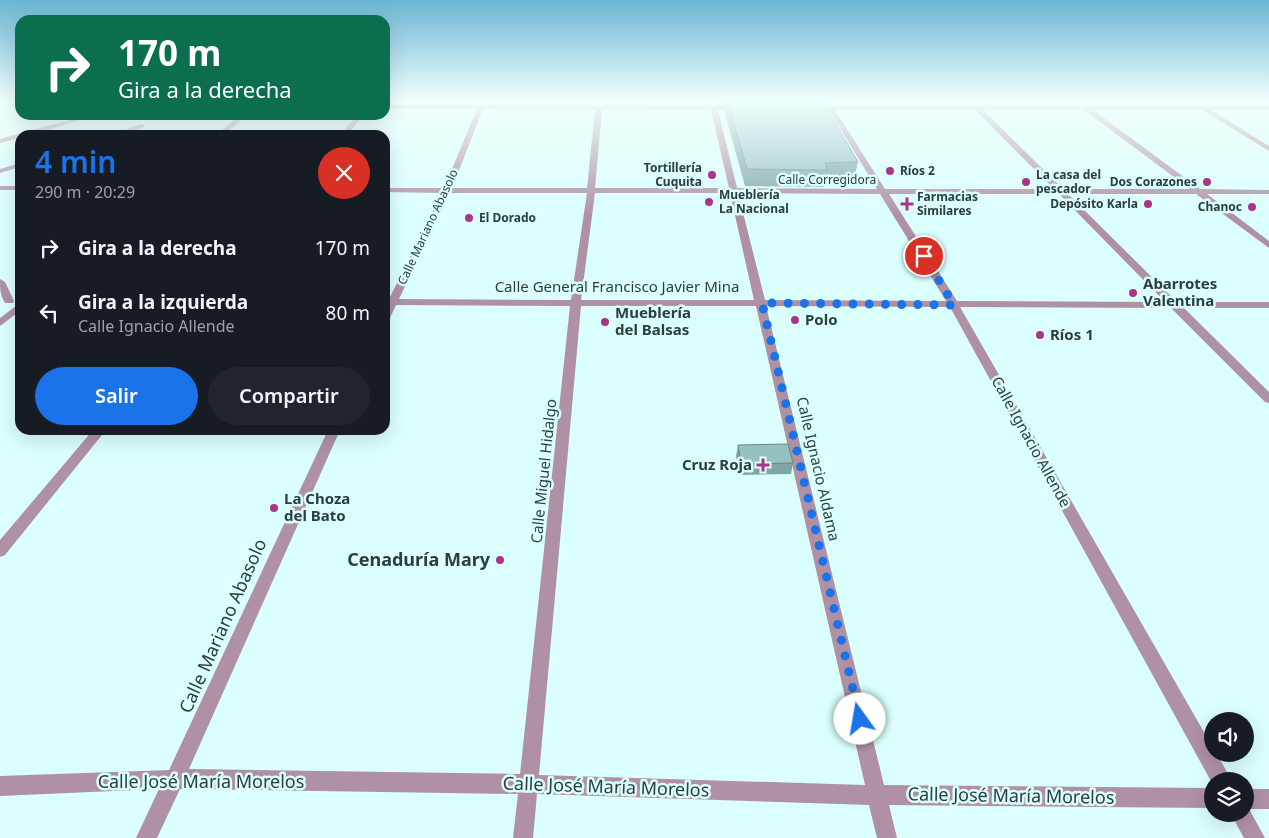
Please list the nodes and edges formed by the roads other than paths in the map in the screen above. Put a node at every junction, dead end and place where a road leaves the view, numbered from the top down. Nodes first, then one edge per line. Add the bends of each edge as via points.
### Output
1 (469, 139) edge
2 (596, 139) edge
3 (725, 139) edge
4 (850, 139) edge
5 (1011, 139) edge
6 (1127, 139) edge
7 (1254, 139) edge
8 (1269, 148) edge
9 (15, 166) edge
10 (0, 171) edge
11 (0, 188) edge
12 (15, 188) edge
13 (390, 190) edge
14 (447, 190) junction
15 (591, 190) junction
16 (736, 191) junction
17 (883, 191) junction
18 (1058, 192) junction
19 (1269, 192) edge
20 (1198, 193) junction
21 (1269, 245) edge
22 (0, 282) edge
23 (390, 300) edge
24 (4, 301) edge
25 (390, 302) edge
26 (576, 302) junction
27 (762, 303) junction
28 (954, 305) junction
29 (1177, 305) junction
30 (1269, 305) edge
31 (15, 310) edge
32 (0, 323) edge
33 (1269, 399) edge
34 (96, 435) edge
35 (332, 435) edge
36 (0, 551) edge
37 (1217, 772) edge
38 (175, 779) junction
39 (529, 784) junction
40 (0, 786) edge
41 (877, 794) junction
42 (1204, 798) edge
43 (1254, 799) edge
44 (1269, 799) edge
45 (1246, 822) edge
46 (146, 838) edge
47 (523, 838) edge
48 (887, 838) edge
49 (1255, 838) edge

1 - 14 street, Calle Mariano Abasolo
2 - 15 street, Calle Miguel Hidalgo
3 - 16 street, Calle Ignacio Aldama
4 - 17 street, Calle Ignacio Allende
5 - 18 street
6 - 20 street
7 - 8 street
9 - 10 street
11 - 12 street
13 - 14 street, Calle Corregidora
14 - 15 street, Calle Corregidora
14 - 23 street, Calle Mariano Abasolo
15 - 16 street, Calle Corregidora
15 - 26 street, Calle Miguel Hidalgo
16 - 17 street, Calle Corregidora
16 - 27 street, Calle Ignacio Aldama
17 - 18 street, Calle Corregidora
17 - 28 street, Calle Ignacio Allende
18 - 20 street, Calle Corregidora
18 - 29 street
19 - 20 street, Calle Corregidora
20 - 21 street
22 - 24 street
25 - 26 street, Calle General Francisco Javier Mina
26 - 27 street, Calle General Francisco Javier Mina
26 - 39 street, Calle Miguel Hidalgo
27 - 28 street, Calle General Francisco Javier Mina
27 - 41 street, Calle Ignacio Aldama
28 - 29 street, Calle General Francisco Javier Mina
28 - 37 street, Calle Ignacio Allende
29 - 30 street, Calle General Francisco Javier Mina
29 - 33 street
31 - 32 street
34 - 36 street
35 - 38 street, Calle Mariano Abasolo
38 - 39 street, Calle José María Morelos
38 - 40 street, Calle José María Morelos
38 - 46 street, Calle Mariano Abasolo
39 - 41 street, Calle José María Morelos
39 - 47 street, Calle Miguel Hidalgo
41 - 42 street, Calle José María Morelos
41 - 48 street, Calle Ignacio Aldama
43 - 44 street
45 - 49 street

